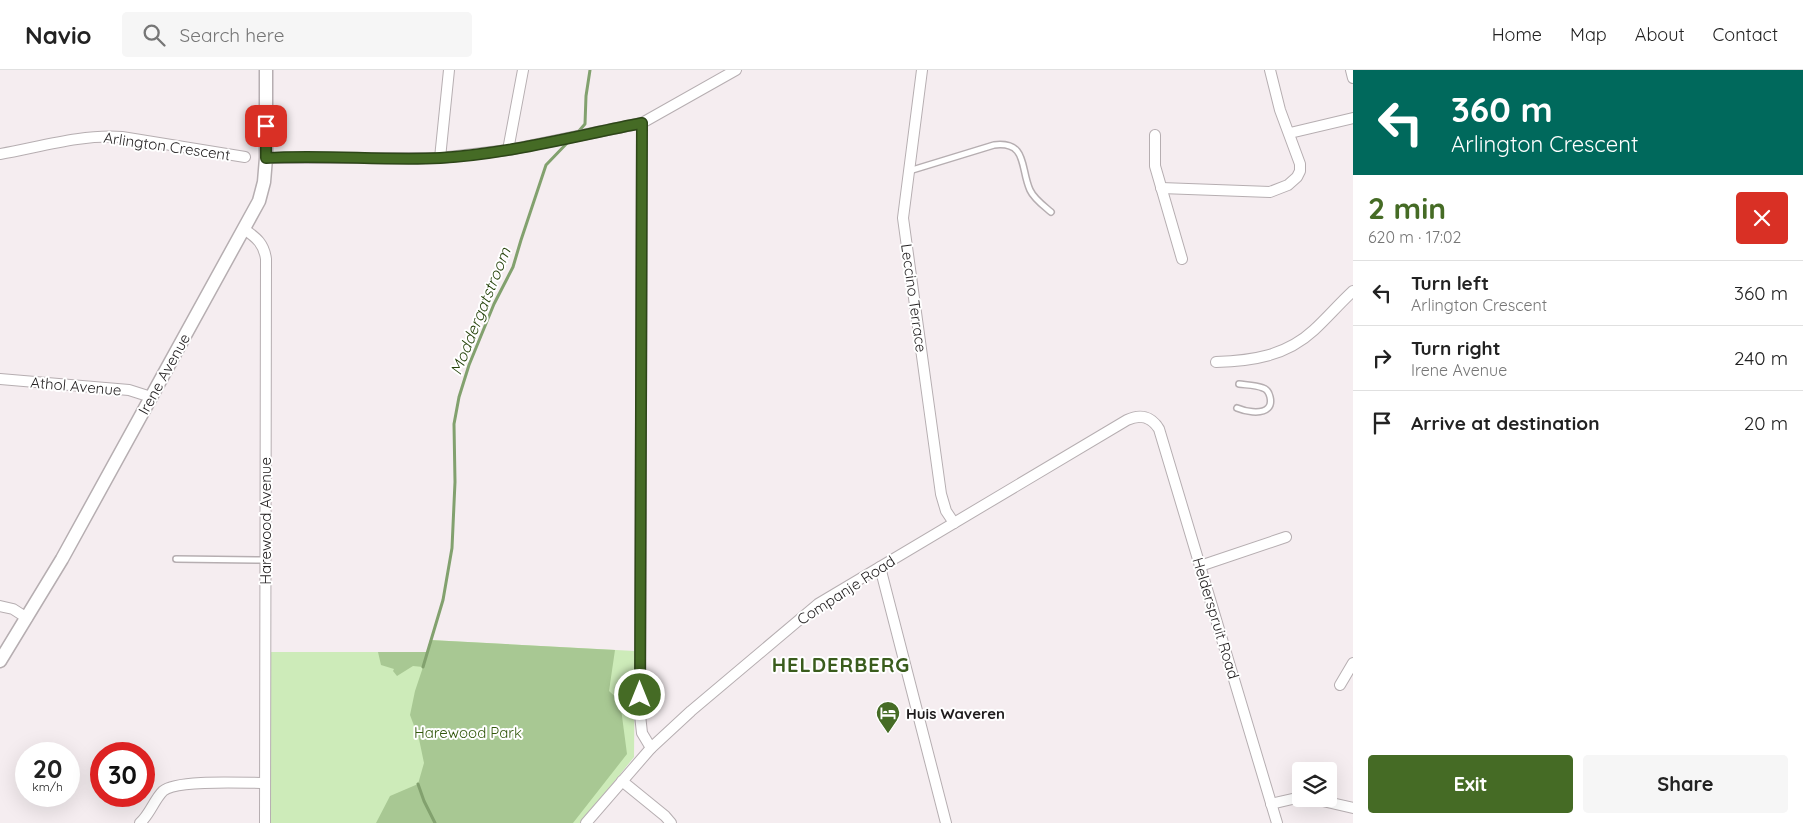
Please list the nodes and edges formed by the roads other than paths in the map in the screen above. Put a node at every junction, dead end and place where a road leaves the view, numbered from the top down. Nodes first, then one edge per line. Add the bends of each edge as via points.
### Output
1 (266, 70) edge
2 (449, 70) edge
3 (523, 70) edge
4 (736, 70) edge
5 (922, 70) edge
6 (1270, 70) edge
7 (1351, 70) edge
8 (1353, 78) edge
9 (1353, 118) edge
10 (642, 123) junction
11 (1290, 133) junction
12 (1155, 135) dead end
13 (508, 150) junction
14 (0, 154) edge
15 (245, 157) dead end
16 (266, 158) junction
17 (440, 158) junction
18 (908, 171) junction
19 (1161, 188) junction
20 (1051, 212) dead end
21 (244, 229) junction
22 (1182, 259) dead end
23 (1353, 291) edge
24 (1216, 362) dead end
25 (0, 379) edge
26 (1239, 384) dead end
27 (151, 397) junction
28 (1237, 408) dead end
29 (1147, 418) joint
30 (954, 523) junction
31 (1286, 536) dead end
32 (176, 559) dead end
33 (265, 560) junction
34 (1200, 566) junction
35 (880, 567) junction
36 (0, 606) edge
37 (27, 618) junction
38 (0, 660) edge
39 (1353, 663) edge
40 (1340, 685) dead end
41 (651, 748) junction
42 (622, 781) junction
43 (265, 783) junction
44 (1292, 800) edge
45 (1271, 804) junction
46 (1337, 804) edge
47 (1353, 808) edge
48 (140, 823) edge
49 (265, 823) edge
50 (586, 823) edge
51 (671, 823) edge
52 (946, 823) edge
53 (1277, 823) edge

1 - 16 street, Irene Avenue
2 - 17 street
3 - 13 street
4 - 10 street
5 - 18 street, Leccino Terrace
6 - 11 street via 1280,110
7 - 8 street
9 - 11 street
10 - 13 street
10 - 41 street via 640,715 642,733
11 - 19 street via 1300,171 1288,185 1278,190
12 - 19 street via 1154,161
13 - 17 street
14 - 15 street, Arlington Crescent via 104,136
16 - 17 street
16 - 21 street, Irene Avenue via 262,194
18 - 20 lane via 1007,144 1021,155 1029,189
18 - 30 street, Leccino Terrace via 903,218 941,494
19 - 22 street
21 - 27 street, Irene Avenue
21 - 33 street, Harewood Avenue via 260,241 266,260
23 - 24 street via 1314,330 1292,346 1255,359
25 - 27 street, Athol Avenue via 129,390
26 - 28 lane via 1267,390 1270,404 1258,411
27 - 37 street, Irene Avenue
29 - 30 street, Companje Road via 1127,420
29 - 34 street, Helderspruit Road via 1159,429
30 - 35 street, Companje Road
31 - 34 street
32 - 33 lane
33 - 43 street, Harewood Avenue
34 - 45 street, Helderspruit Road
35 - 41 street, Companje Road via 818,604
35 - 52 street
36 - 37 street via 13,609
37 - 38 street, Irene Avenue
39 - 40 street
41 - 42 street, Companje Road
42 - 50 street, Companje Road
42 - 51 street
43 - 48 street via 193,784 170,788 160,795
43 - 49 street, Harewood Avenue
44 - 45 street
45 - 53 street, Helderspruit Road
46 - 47 street

